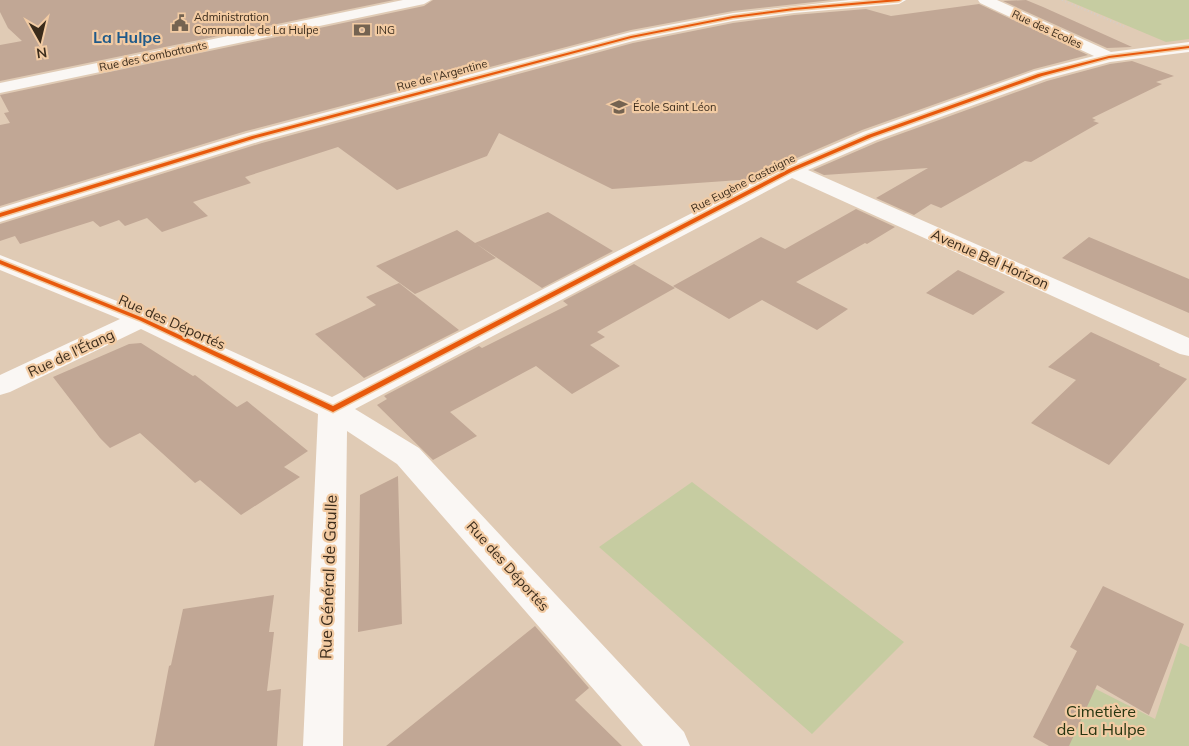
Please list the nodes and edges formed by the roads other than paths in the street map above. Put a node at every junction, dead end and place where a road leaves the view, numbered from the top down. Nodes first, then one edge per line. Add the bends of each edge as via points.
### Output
1 (424, 0) edge
2 (899, 0) edge
3 (985, 0) edge
4 (1182, 48) edge
5 (1109, 57) junction
6 (0, 88) edge
7 (791, 170) junction
8 (0, 215) edge
9 (0, 262) edge
10 (141, 319) junction
11 (1189, 348) edge
12 (0, 386) edge
13 (333, 409) junction
14 (323, 746) edge
15 (670, 746) edge

1 - 6 street, Rue des Combattants
2 - 8 street, Rue de l'Argentine via 733,17 631,37 254,137
3 - 5 street, Rue des Ecoles
4 - 5 street, Rue Eugène Castaigne
5 - 7 street, Rue Eugène Castaigne via 1040,75 956,104
7 - 11 street, Avenue Bel Horizon
7 - 13 street, Rue Eugène Castaigne
9 - 10 street, Rue des Déportés
10 - 12 street, Rue de l'Étang
10 - 13 street, Rue des Déportés
13 - 14 street, Rue Général de Gaulle
13 - 15 street, Rue des Déportés via 408,456

